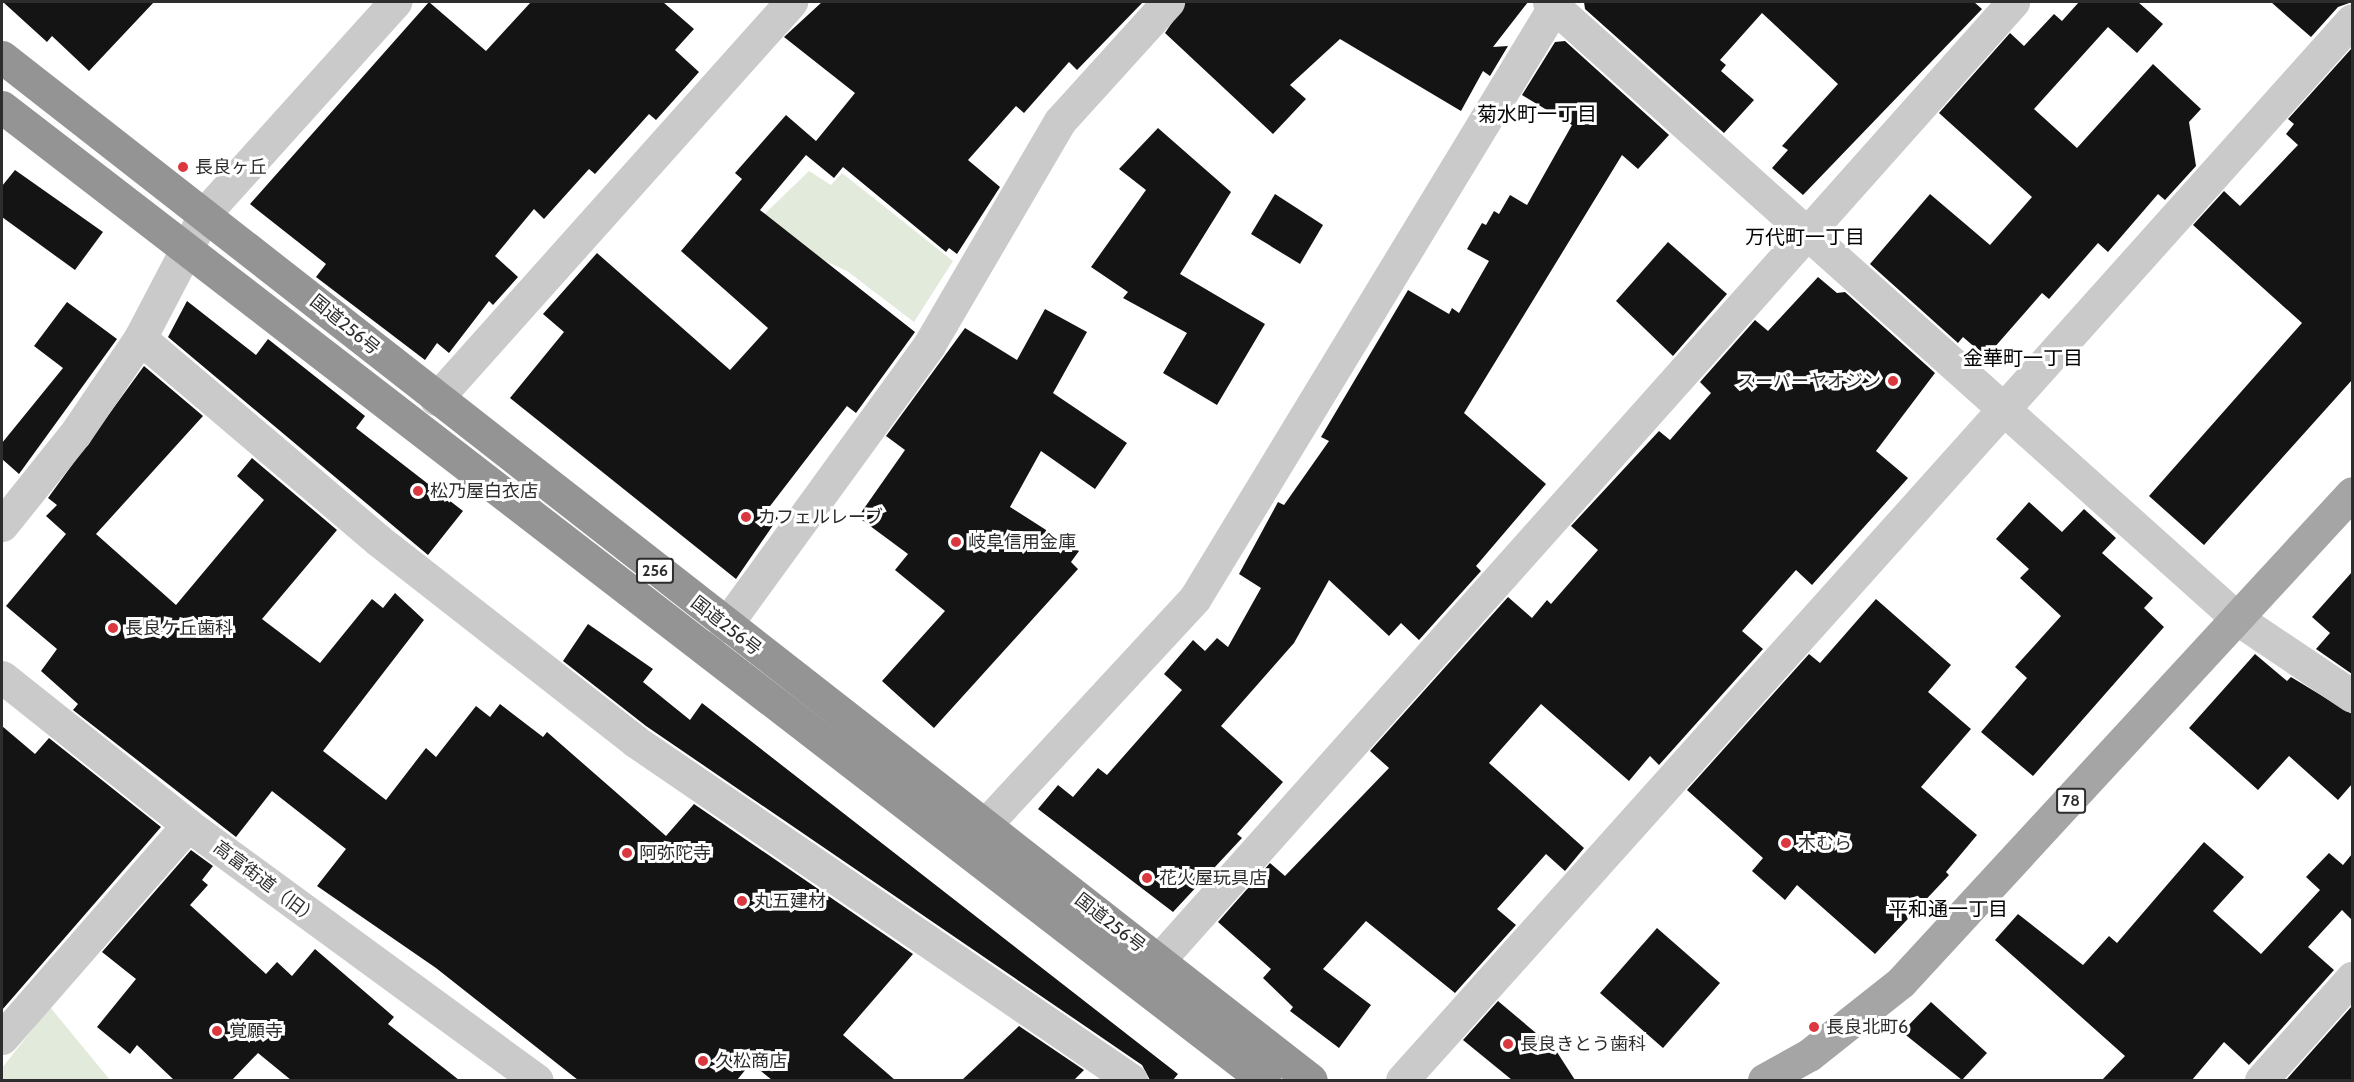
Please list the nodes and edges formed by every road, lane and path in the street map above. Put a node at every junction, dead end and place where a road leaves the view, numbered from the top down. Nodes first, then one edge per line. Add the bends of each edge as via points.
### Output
1 (395, 2) edge
2 (791, 2) edge
3 (1168, 2) edge
4 (2013, 2) edge
5 (1553, 3) edge
6 (2352, 20) edge
7 (2, 57) edge
8 (2, 107) edge
9 (206, 212) junction
10 (1805, 234) junction
11 (188, 247) junction
12 (140, 338) junction
13 (436, 399) junction
14 (2003, 411) junction
15 (2352, 493) edge
16 (2, 525) edge
17 (2239, 620) junction
18 (725, 626) junction
19 (2, 677) edge
20 (2352, 696) edge
21 (188, 825) junction
22 (985, 825) junction
23 (1158, 961) junction
24 (2352, 978) edge
25 (2, 1038) edge
26 (537, 1080) edge
27 (1131, 1080) edge
28 (1264, 1080) edge
29 (1311, 1080) edge
30 (1401, 1080) edge
31 (1764, 1080) edge
32 (2261, 1080) edge

1 - 9 street
2 - 13 street
3 - 18 street via 1060,121 929,345
4 - 10 street
5 - 10 street
5 - 22 street via 1195,598
6 - 14 street
7 - 9 highway, 国道256号 / 256
8 - 11 highway, 国道256号 / 256
9 - 11 street
9 - 13 highway, 国道256号 / 256
10 - 14 street
10 - 23 street
11 - 12 street
11 - 28 highway, 国道256号 / 256
12 - 16 street via 75,434
12 - 27 street via 378,540 635,741
13 - 18 highway, 国道256号 / 256
14 - 17 street
14 - 30 street
15 - 17 main road, 78
17 - 20 street
17 - 31 main road, 78 via 1901,982 1809,1055
18 - 22 highway, 国道256号 / 256
19 - 21 street, 高富街道（旧）
21 - 25 street
21 - 26 street, 高富街道（旧）
22 - 23 highway, 国道256号 / 256
23 - 29 highway, 国道256号 / 256
24 - 32 street

